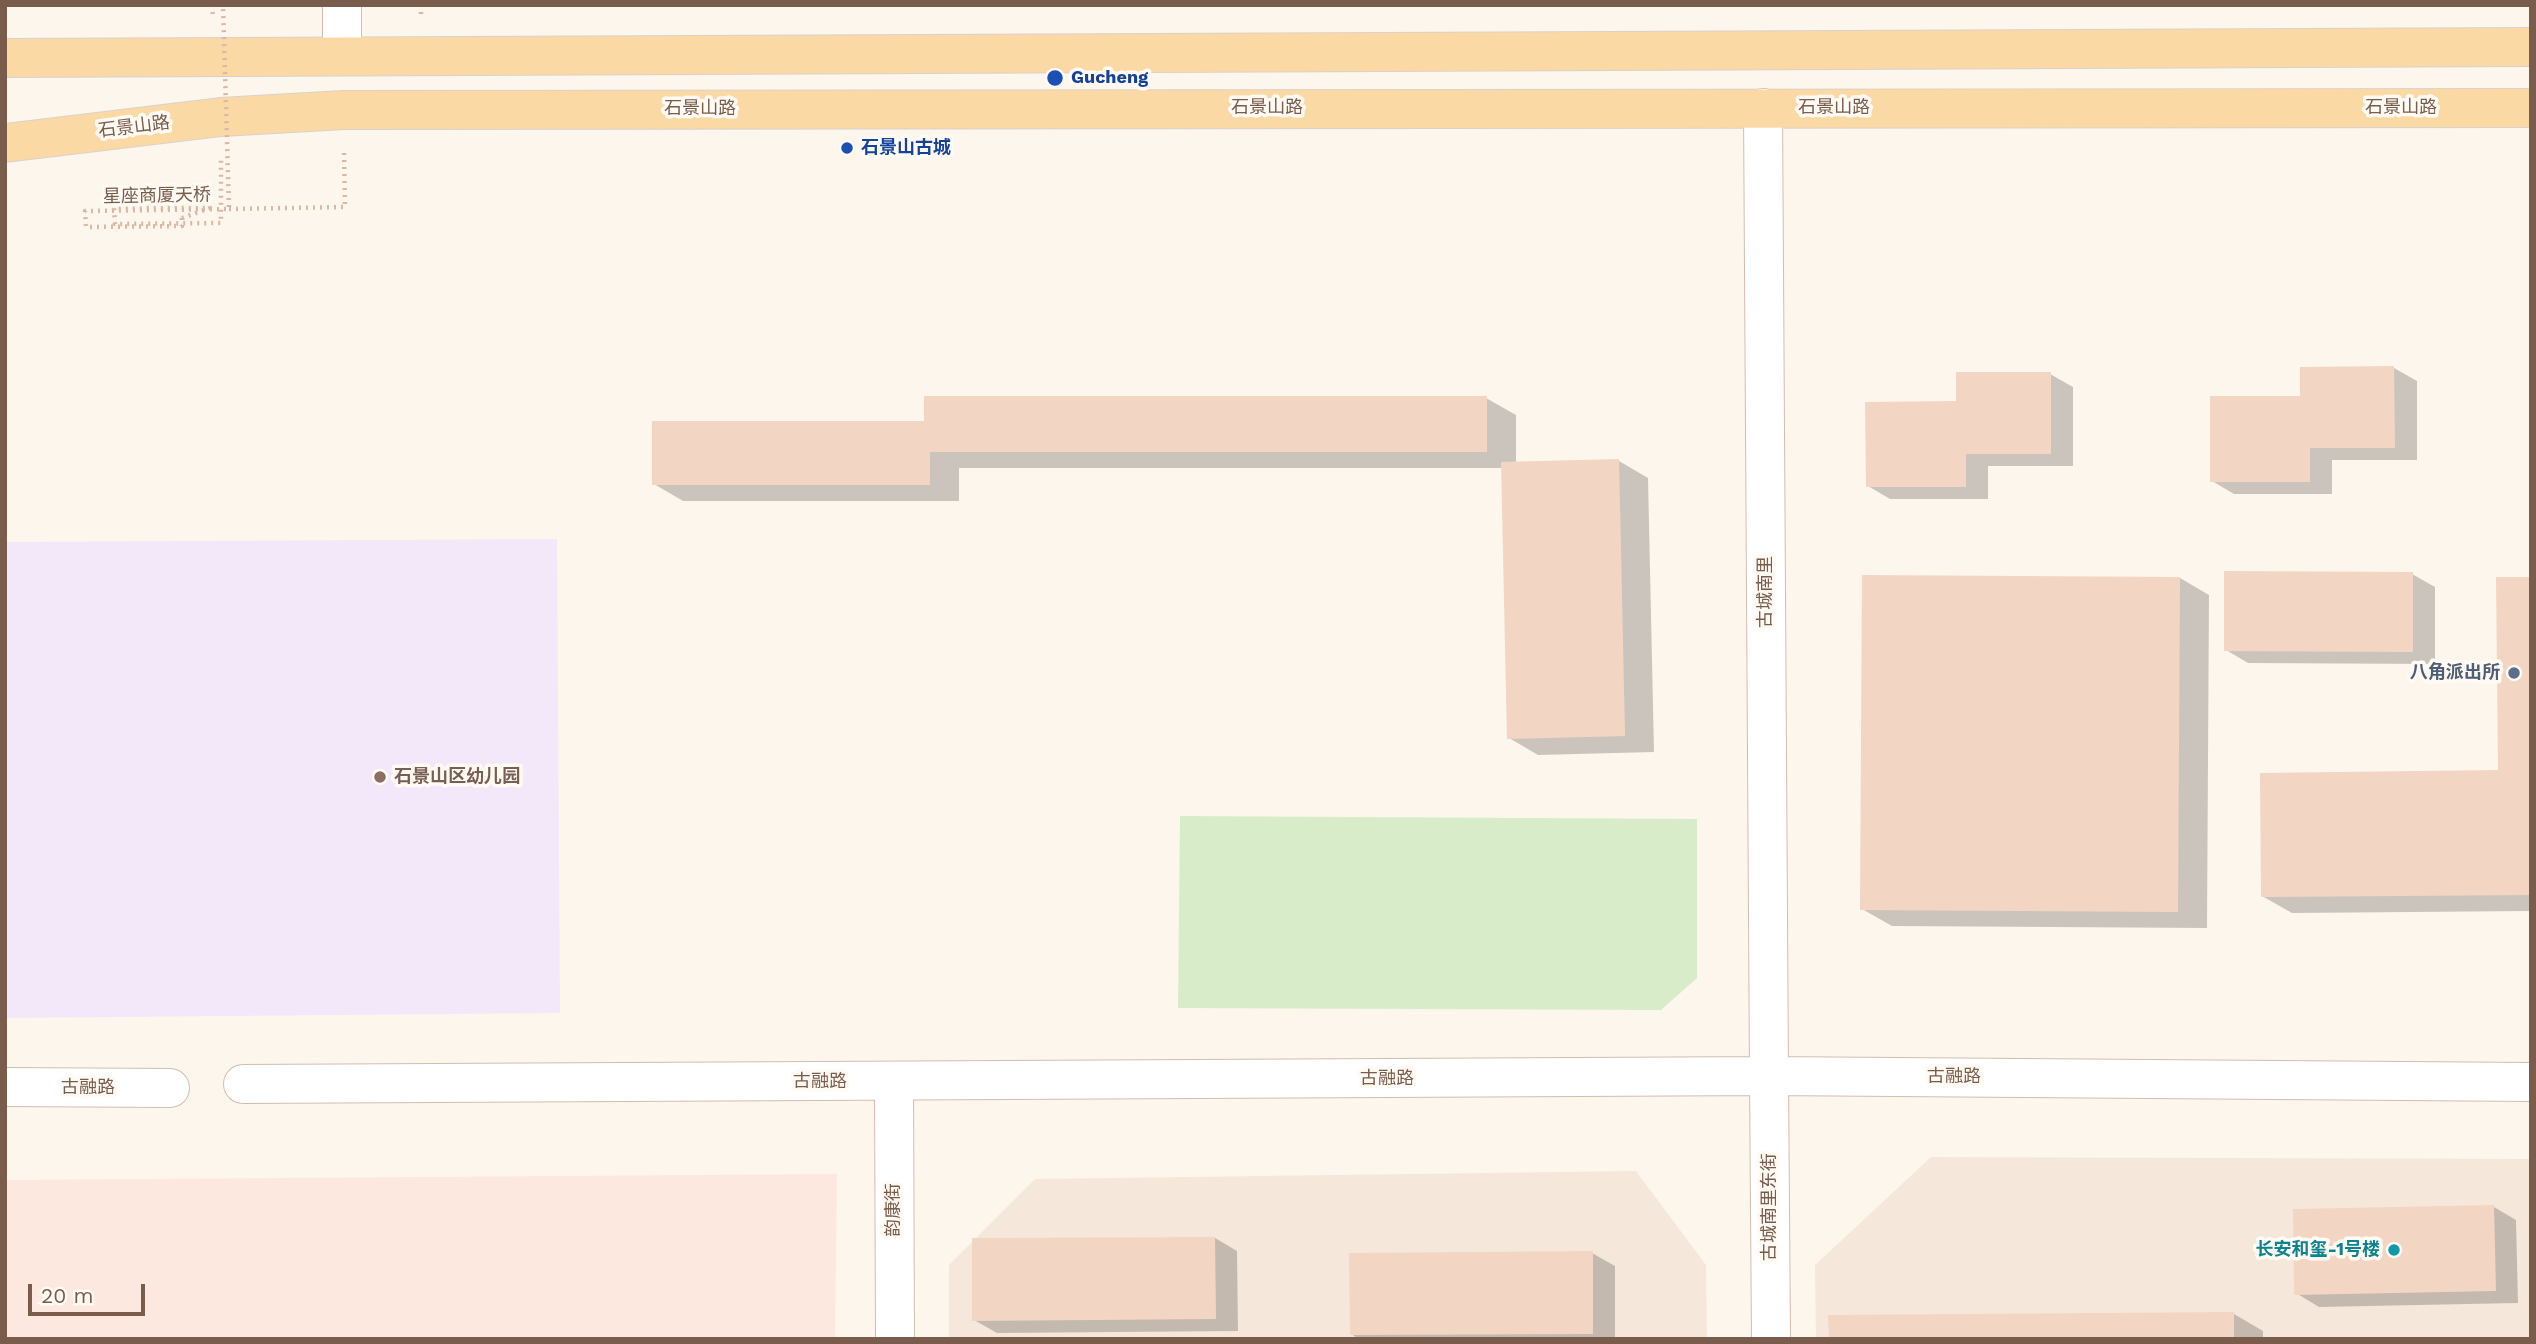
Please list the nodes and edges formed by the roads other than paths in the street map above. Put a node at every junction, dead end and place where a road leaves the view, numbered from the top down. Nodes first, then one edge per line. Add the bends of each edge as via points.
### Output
1 (342, 5) edge
2 (2531, 47) edge
3 (342, 55) junction
4 (5, 58) edge
5 (1763, 108) junction
6 (2531, 108) edge
7 (5, 143) edge
8 (1769, 1076) junction
9 (894, 1082) junction
10 (2531, 1082) edge
11 (243, 1084) dead end
12 (5, 1087) edge
13 (170, 1088) dead end
14 (895, 1339) edge
15 (1771, 1339) edge

1 - 3 street
2 - 3 main road via 780,57
3 - 4 main road
5 - 6 main road, 石景山路
5 - 7 main road, 石景山路 via 344,110 221,117
5 - 8 street, 古城南里
8 - 9 street, 古融路
8 - 10 street, 古融路
8 - 15 street, 古城南里东街
9 - 11 street, 古融路
9 - 14 street, 韵康街
12 - 13 street, 古融路

